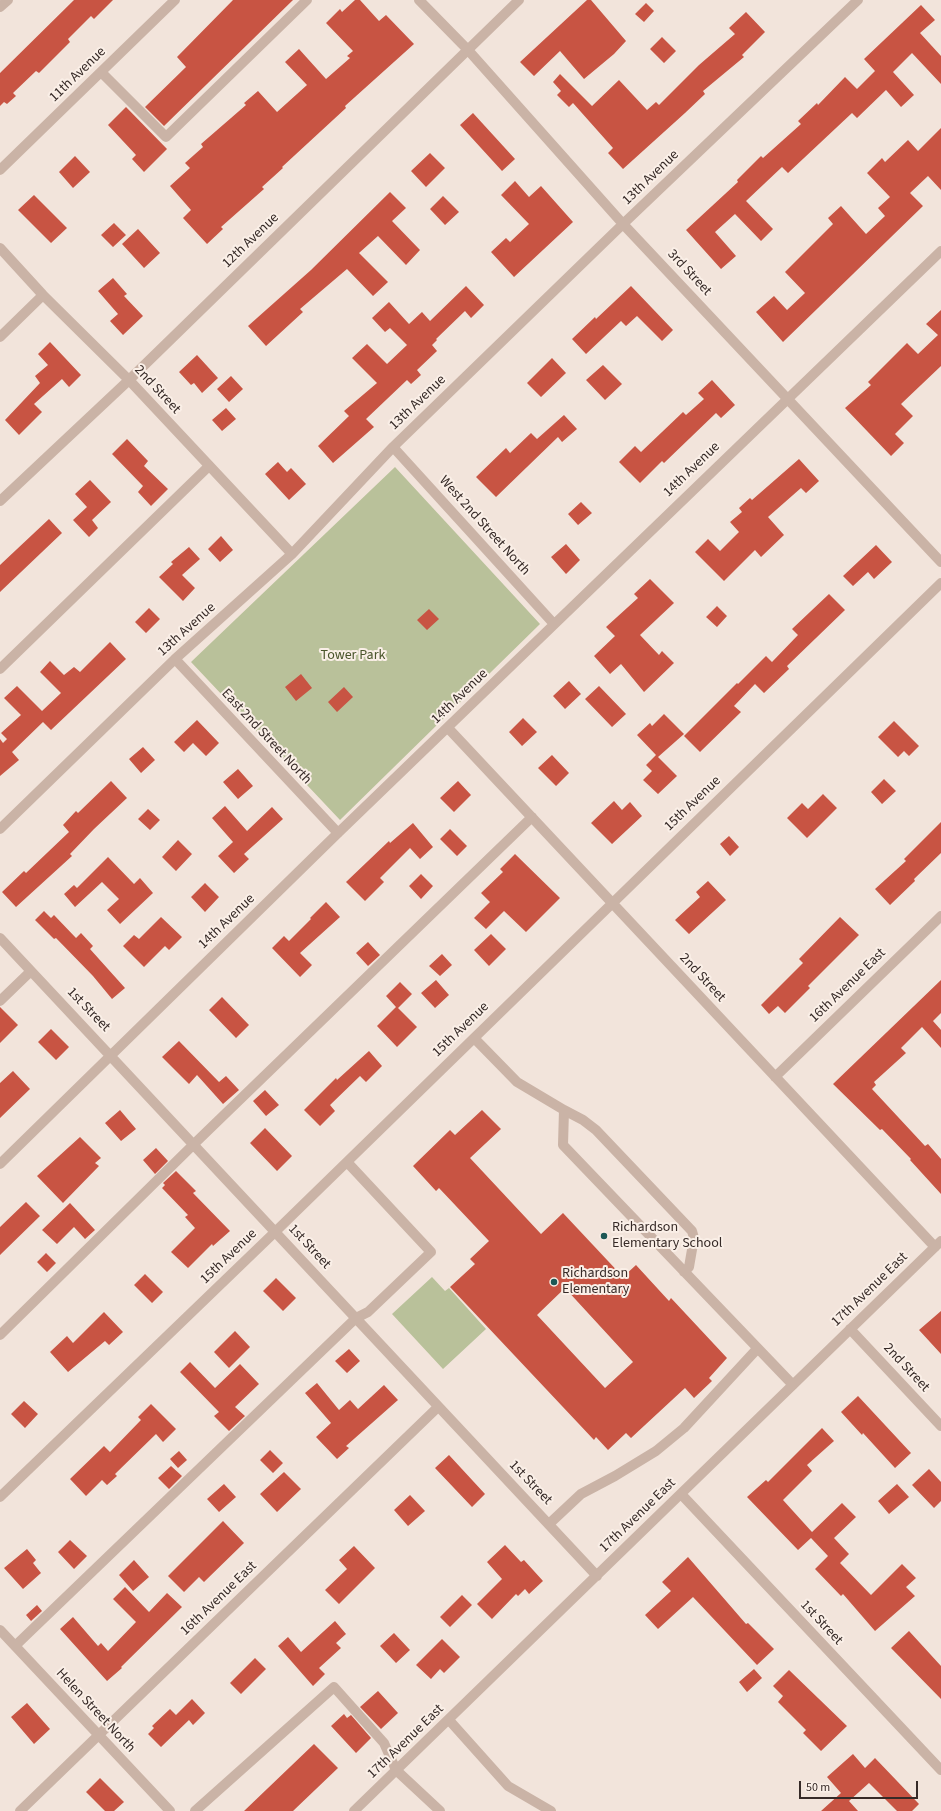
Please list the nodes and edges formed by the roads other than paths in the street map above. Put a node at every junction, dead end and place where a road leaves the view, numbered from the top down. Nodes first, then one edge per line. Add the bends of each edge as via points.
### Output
1 (8, 0) edge
2 (175, 0) edge
3 (308, 0) edge
4 (419, 0) edge
5 (519, 0) edge
6 (858, 0) edge
7 (0, 7) edge
8 (468, 50) junction
9 (101, 72) junction
10 (0, 170) edge
11 (623, 224) junction
12 (0, 248) edge
13 (941, 251) edge
14 (43, 295) junction
15 (0, 337) edge
16 (128, 380) junction
17 (787, 398) junction
18 (393, 447) junction
19 (209, 466) junction
20 (0, 501) edge
21 (292, 554) junction
22 (941, 562) edge
23 (941, 583) edge
24 (554, 624) junction
25 (175, 659) junction
26 (0, 669) edge
27 (448, 728) junction
28 (532, 817) junction
29 (0, 829) edge
30 (338, 833) junction
31 (612, 902) junction
32 (941, 916) edge
33 (0, 938) edge
34 (31, 971) junction
35 (0, 1001) edge
36 (474, 1038) junction
37 (112, 1055) junction
38 (775, 1077) junction
39 (564, 1110) junction
40 (194, 1144) junction
41 (347, 1162) junction
42 (0, 1164) edge
43 (276, 1231) junction
44 (938, 1244) edge
45 (684, 1272) junction
46 (356, 1318) junction
47 (850, 1329) junction
48 (0, 1335) edge
49 (757, 1348) junction
50 (793, 1385) junction
51 (438, 1407) junction
52 (941, 1426) edge
53 (681, 1494) junction
54 (0, 1497) edge
55 (549, 1524) junction
56 (597, 1576) junction
57 (0, 1630) edge
58 (15, 1646) junction
59 (449, 1720) junction
60 (98, 1735) junction
61 (396, 1770) junction
62 (941, 1770) edge
63 (20, 1811) edge
64 (170, 1811) edge
65 (195, 1811) edge
66 (354, 1811) edge
67 (440, 1811) edge
68 (551, 1811) edge

1 - 7 street
2 - 9 street, 11th Avenue
3 - 9 street via 166,137
4 - 8 street, 3rd Street
5 - 8 street, 12th Avenue
6 - 11 street, 13th Avenue
8 - 11 street, 3rd Street
8 - 16 street, 12th Avenue
9 - 10 street, 11th Avenue
11 - 17 street, 3rd Street
11 - 18 street, 13th Avenue
12 - 14 street, 2nd Street
13 - 17 street, 14th Avenue
14 - 15 street
14 - 16 street, 2nd Street
16 - 19 street, 2nd Street
16 - 20 street, 12th Avenue
17 - 22 street, 3rd Street
17 - 24 street, 14th Avenue
18 - 21 street, 13th Avenue
18 - 24 street, West 2nd Street North
19 - 21 street, 2nd Street
19 - 26 street
21 - 25 street, 13th Avenue
23 - 31 street, 15th Avenue
24 - 27 street, 14th Avenue
25 - 29 street, 13th Avenue
25 - 30 street, East 2nd Street North
27 - 28 street, 2nd Street
27 - 30 street, 14th Avenue
28 - 31 street, 2nd Street
28 - 40 street
30 - 37 street, 14th Avenue
31 - 36 street, 15th Avenue
31 - 38 street, 2nd Street
32 - 38 street, 16th Avenue East
33 - 34 street, 1st Street
34 - 35 street
34 - 37 street, 1st Street
36 - 39 street via 517,1082
36 - 41 street, 15th Avenue
37 - 40 street, 1st Street
37 - 42 street, 14th Avenue
38 - 44 street, 2nd Street
39 - 45 street via 563,1145
39 - 45 street via 596,1130 692,1231 694,1238 689,1267
40 - 43 street, 1st Street
40 - 48 street
41 - 43 street, 15th Avenue
41 - 46 street via 431,1252 368,1312
43 - 46 street, 1st Street
43 - 54 street, 15th Avenue
44 - 47 street, 17th Avenue East
45 - 49 street
46 - 51 street, 1st Street
46 - 58 street
47 - 50 street, 17th Avenue East
47 - 52 street, 2nd Street
49 - 50 street
49 - 55 street via 684,1428 656,1451 581,1494
50 - 53 street, 17th Avenue East
51 - 55 street, 1st Street
51 - 60 street, 16th Avenue East
53 - 56 street, 17th Avenue East
53 - 62 street, 1st Street
55 - 56 street, 1st Street
56 - 59 street, 17th Avenue East
57 - 58 street, Helen Street North
58 - 60 street, Helen Street North
59 - 61 street, 17th Avenue East
59 - 68 street via 508,1786
60 - 63 street, 16th Avenue East
60 - 64 street, Helen Street North
61 - 65 street via 384,1743 334,1687
61 - 66 street, 17th Avenue East
61 - 67 street

